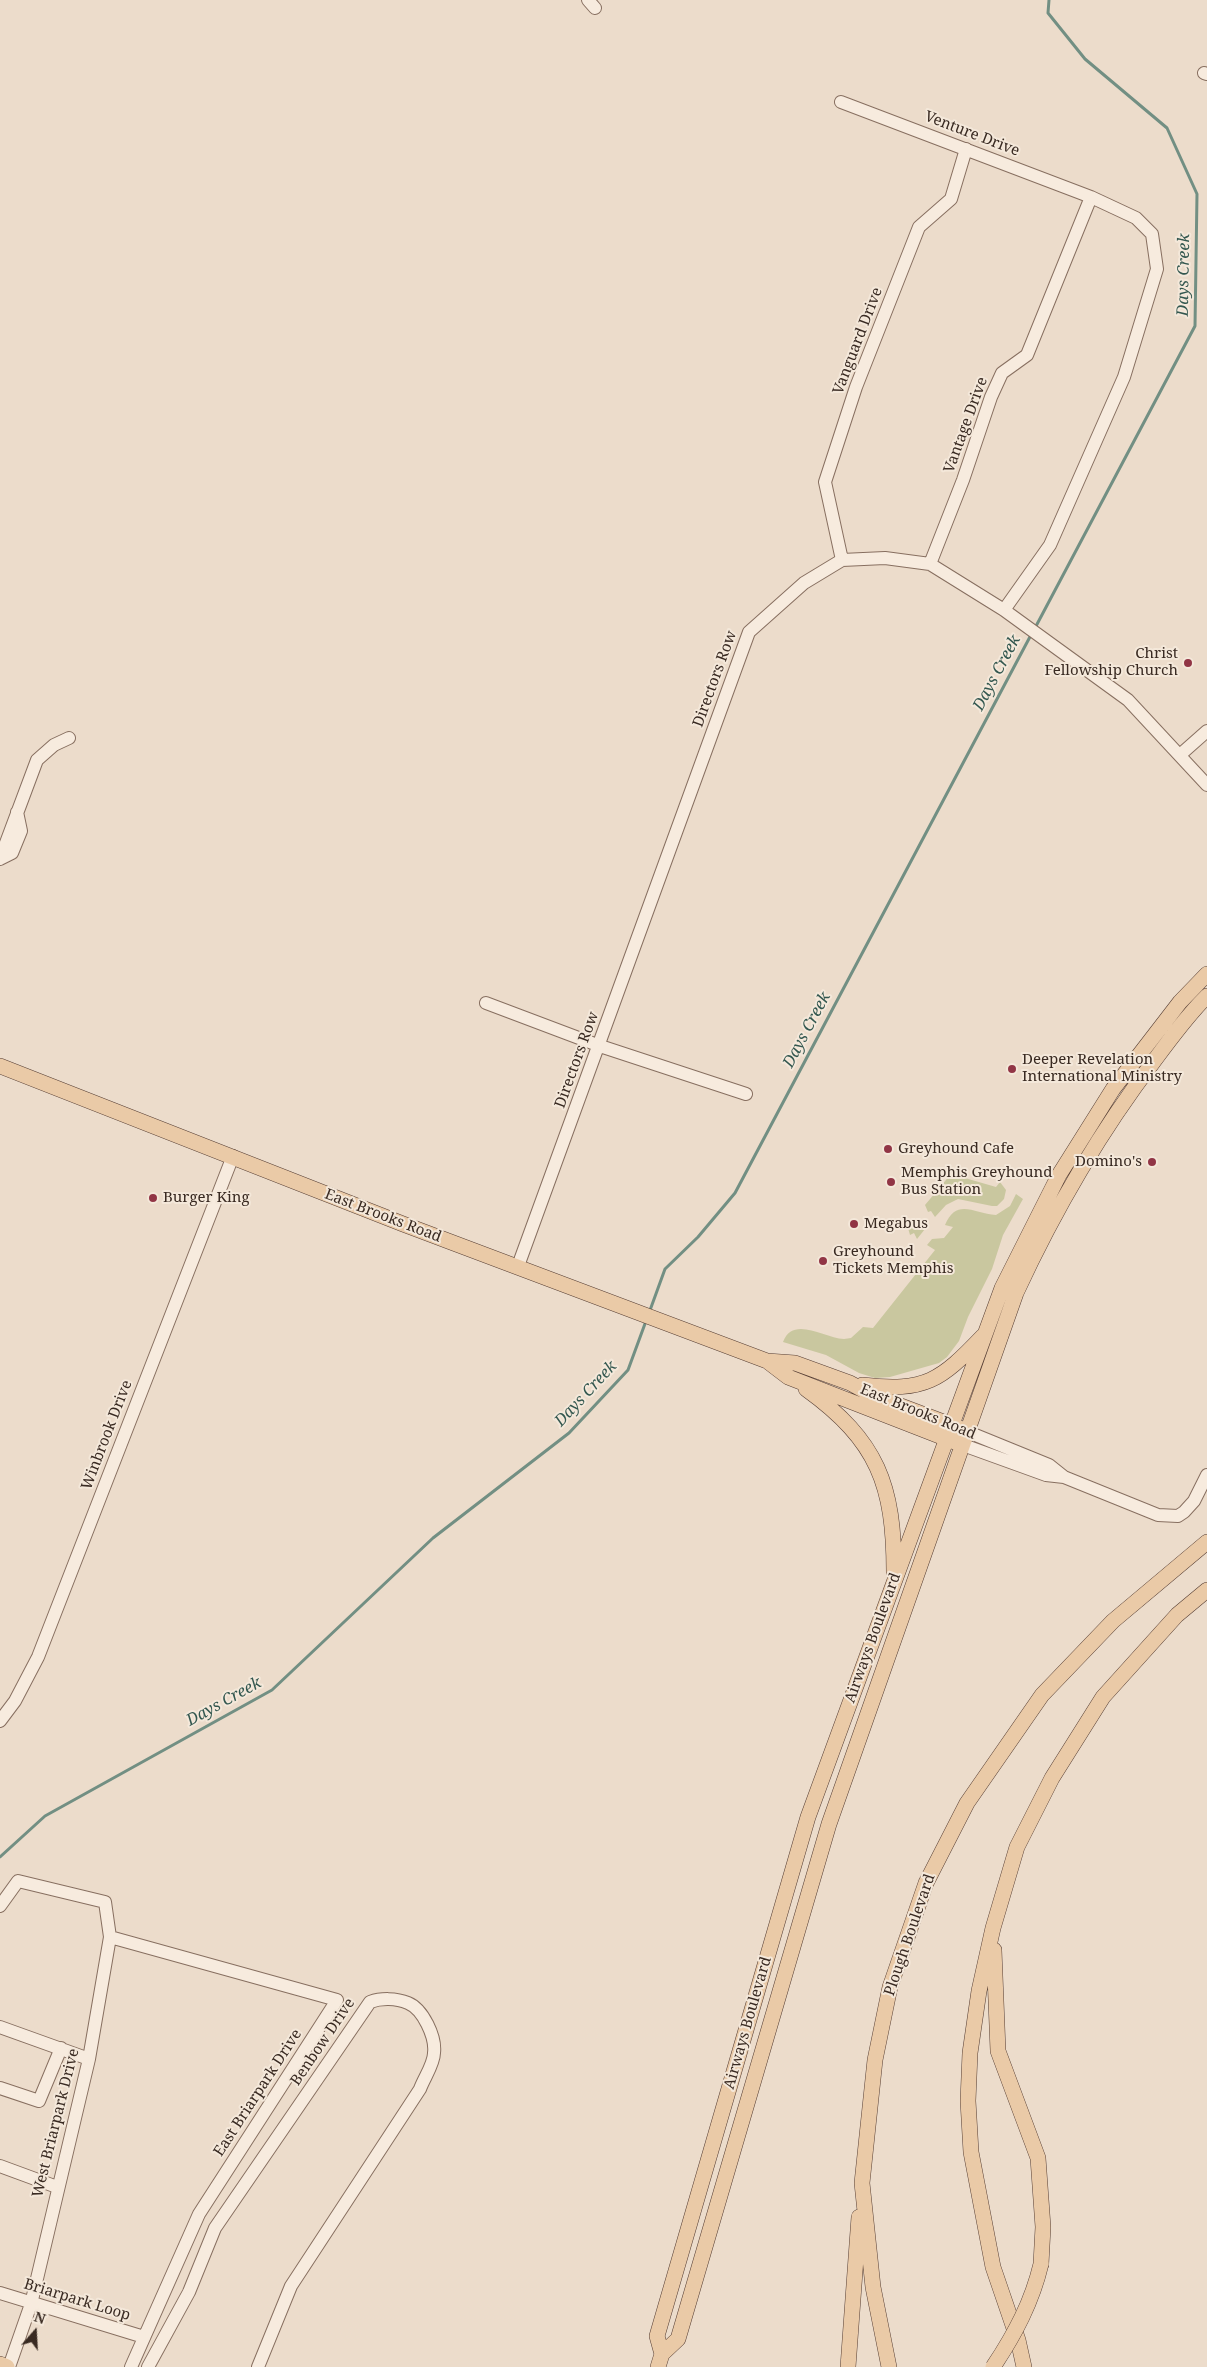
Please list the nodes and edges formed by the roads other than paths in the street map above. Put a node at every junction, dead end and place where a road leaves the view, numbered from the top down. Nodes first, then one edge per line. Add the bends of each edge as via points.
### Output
1 (840, 102) dead end
2 (966, 149) junction
3 (1091, 197) junction
4 (842, 560) junction
5 (930, 564) junction
6 (1004, 610) junction
7 (1207, 731) edge
8 (69, 738) dead end
9 (1181, 754) junction
10 (1207, 785) edge
11 (17, 812) junction
12 (0, 836) edge
13 (0, 859) edge
14 (1207, 974) edge
15 (1207, 996) edge
16 (486, 1004) dead end
17 (600, 1046) junction
18 (0, 1066) edge
19 (746, 1094) dead end
20 (232, 1156) junction
21 (518, 1266) junction
22 (1016, 1276) junction
23 (987, 1331) junction
24 (767, 1361) junction
25 (788, 1377) junction
26 (850, 1383) junction
27 (953, 1425) junction
28 (966, 1438) junction
29 (947, 1440) junction
30 (1207, 1475) edge
31 (1207, 1542) edge
32 (894, 1580) junction
33 (1207, 1590) edge
34 (0, 1721) edge
35 (0, 1906) edge
36 (993, 1928) junction
37 (110, 1937) junction
38 (0, 2026) edge
39 (61, 2048) junction
40 (89, 2058) junction
41 (0, 2088) edge
42 (0, 2166) edge
43 (862, 2183) junction
44 (57, 2187) junction
45 (0, 2293) edge
46 (31, 2304) junction
47 (144, 2337) junction
48 (660, 2360) edge
49 (0, 2364) edge
50 (8, 2367) edge
51 (131, 2367) edge
52 (148, 2367) edge
53 (258, 2367) edge
54 (848, 2367) edge
55 (889, 2367) edge
56 (993, 2367) edge
57 (1024, 2367) edge

1 - 2 street, Venture Drive
2 - 3 street, Venture Drive
2 - 4 street, Vanguard Drive via 951,199 919,227 856,387 825,482
3 - 5 street, Vantage Drive via 1026,355 1002,373 991,397
3 - 6 street, Venture Drive via 1136,218 1152,234 1157,269 1124,377 1050,545
4 - 5 street, Directors Row via 885,558
4 - 17 street, Directors Row via 804,583 749,632
5 - 6 street, Directors Row
6 - 9 street, Directors Row via 1128,700
7 - 9 street
8 - 11 street via 54,745 37,760
9 - 10 street, Directors Row
11 - 12 street via 5,824
11 - 13 street via 21,831 12,853
14 - 22 main road, Airways Boulevard via 1180,1002 1113,1089 1059,1175
15 - 22 main road, Airways Boulevard via 1191,1012 1121,1106
16 - 17 street
17 - 19 street
17 - 21 street, Directors Row
18 - 20 main road, East Brooks Road
20 - 21 main road, East Brooks Road
20 - 34 street, Winbrook Drive via 38,1657 15,1701
21 - 24 main road, East Brooks Road
22 - 23 main road, Airways Boulevard
22 - 28 main road, Airways Boulevard
23 - 26 main road via 952,1367 927,1382 892,1388
23 - 27 main road, Airways Boulevard
24 - 25 main road, East Brooks Road
24 - 26 main road, East Brooks Road via 795,1362
25 - 29 main road, East Brooks Road
25 - 32 main road via 846,1422 873,1458 888,1494 894,1535
26 - 27 main road, East Brooks Road via 872,1395
27 - 28 main road, East Brooks Road
27 - 29 main road, Airways Boulevard
28 - 29 main road, East Brooks Road
28 - 30 street, East Brooks Road via 1049,1465 1064,1477 1158,1515 1178,1516 1194,1501
28 - 48 main road, Airways Boulevard via 829,1824 678,2339
29 - 32 main road, Airways Boulevard
31 - 43 main road, Plough Boulevard via 1113,1621 1042,1695 967,1803 926,1883 890,1987 875,2060
32 - 48 main road, Airways Boulevard via 808,1818 657,2336
33 - 36 main road via 1177,1615 1103,1697 1052,1778 1017,1847
35 - 37 street, West Briarpark Drive via 18,1881 105,1902
36 - 56 main road, bridge via 998,2051 1038,2158 1043,2227 1041,2264 1035,2287 1011,2340
36 - 57 main road via 970,2053 971,2152 993,2267
37 - 40 street, West Briarpark Drive
37 - 47 street, East Briarpark Drive via 337,2000 199,2214
38 - 39 street
39 - 40 street
39 - 41 street via 39,2102
40 - 44 street, West Briarpark Drive
42 - 44 street
43 - 54 main road
43 - 55 main road, Plough Boulevard via 873,2287
44 - 46 street, West Briarpark Drive
45 - 46 street, Briarpark Loop
46 - 47 street, Briarpark Loop
46 - 50 street, West Briarpark Drive
47 - 51 street, East Briarpark Drive
49 - 50 main road
52 - 53 street, Benbow Drive via 188,2292 215,2228 370,2002 381,1998 409,2003 434,2035 435,2054 420,2089 291,2286

